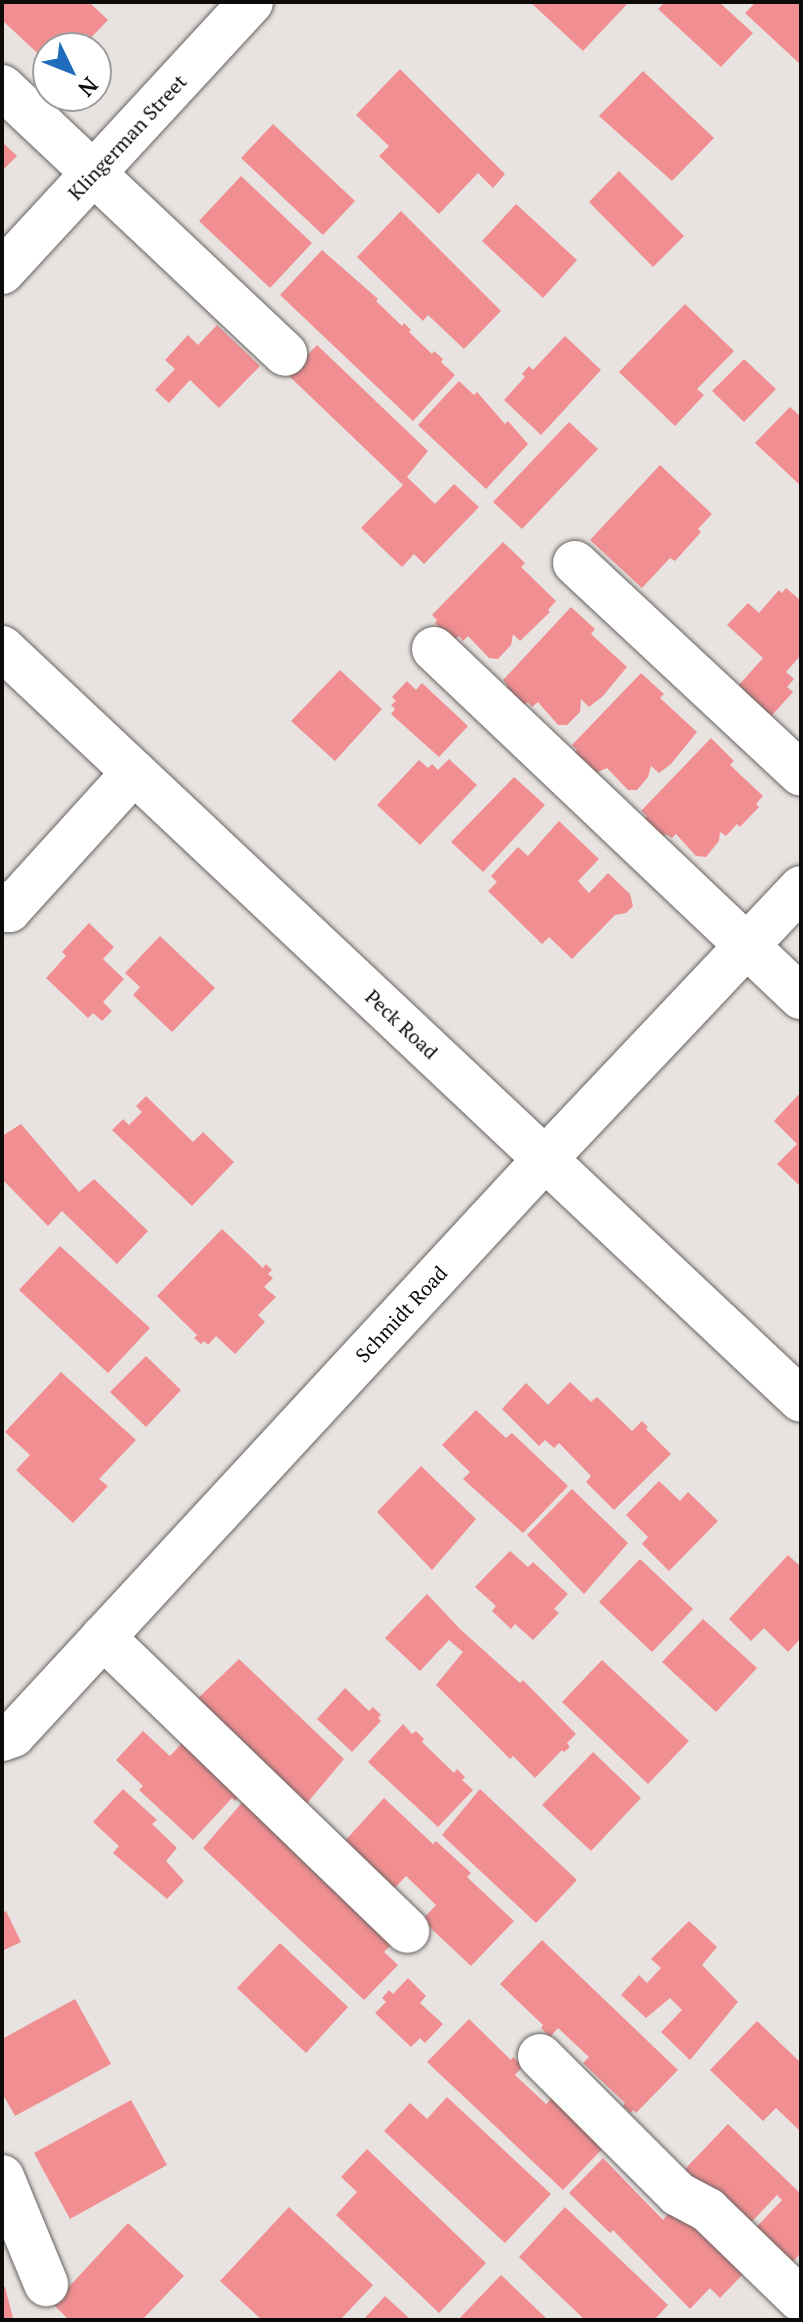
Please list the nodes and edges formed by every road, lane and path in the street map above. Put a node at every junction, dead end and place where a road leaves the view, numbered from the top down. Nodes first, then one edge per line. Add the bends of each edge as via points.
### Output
1 (251, 2) edge
2 (2, 87) edge
3 (94, 172) junction
4 (2, 272) edge
5 (285, 354) dead end
6 (575, 563) dead end
7 (2, 648) edge
8 (434, 649) dead end
9 (134, 772) junction
10 (801, 774) edge
11 (801, 888) edge
12 (4, 910) edge
13 (747, 946) junction
14 (801, 997) edge
15 (545, 1159) junction
16 (801, 1400) edge
17 (103, 1637) junction
18 (2, 1739) edge
19 (407, 1931) dead end
20 (540, 2056) dead end
21 (2, 2177) edge
22 (46, 2284) dead end
23 (801, 2300) edge

1 - 3 street, Klingerman Street
2 - 3 street
3 - 4 street, Klingerman Street
3 - 5 street
6 - 10 street
7 - 9 street, Peck Road
8 - 13 street
9 - 12 street
9 - 15 street, Peck Road
11 - 13 street, Schmidt Road
13 - 14 street
13 - 15 street, Schmidt Road
15 - 16 street, Peck Road
15 - 17 street, Schmidt Road
17 - 18 street, Schmidt Road via 13,1735
17 - 19 street
20 - 23 street via 678,2194 708,2210
21 - 22 street

